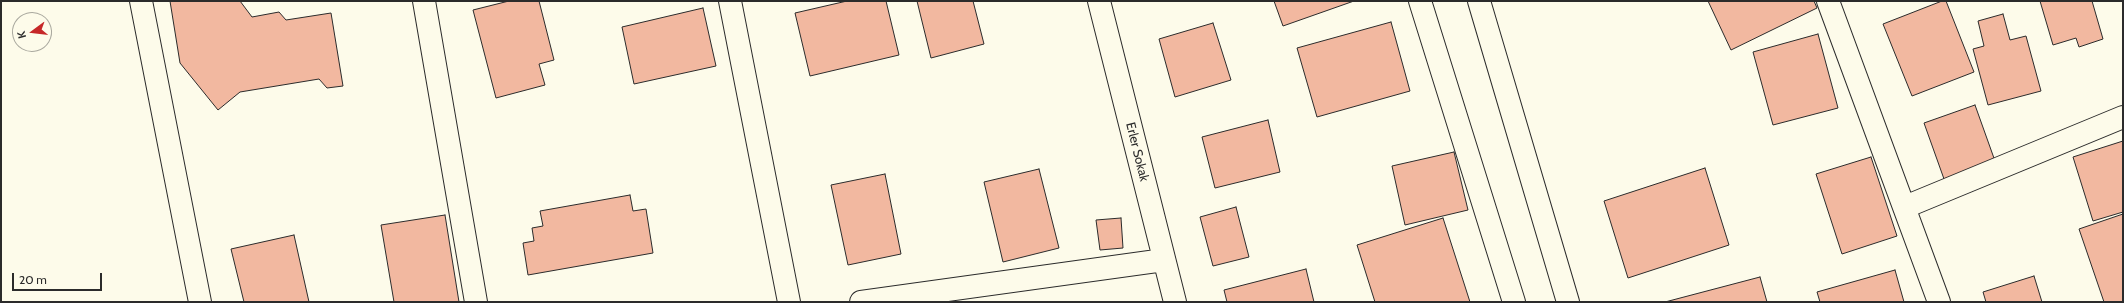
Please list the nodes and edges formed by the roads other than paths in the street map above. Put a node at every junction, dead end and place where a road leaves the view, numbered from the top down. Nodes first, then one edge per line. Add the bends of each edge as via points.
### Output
1 (141, 1) edge
2 (424, 1) edge
3 (730, 1) edge
4 (1099, 1) edge
5 (1420, 1) edge
6 (1479, 1) edge
7 (1828, 1) edge
8 (2123, 117) edge
9 (1905, 207) junction
10 (1164, 260) junction
11 (200, 302) edge
12 (476, 302) edge
13 (789, 302) edge
14 (861, 302) edge
15 (1175, 302) edge
16 (1514, 302) edge
17 (1568, 302) edge
18 (1939, 302) edge

1 - 11 street
2 - 12 street
3 - 13 street
4 - 10 street, Erler Sokak
5 - 16 street
6 - 17 street
7 - 9 street
8 - 9 street
9 - 18 street
10 - 14 street
10 - 15 street, Erler Sokak

